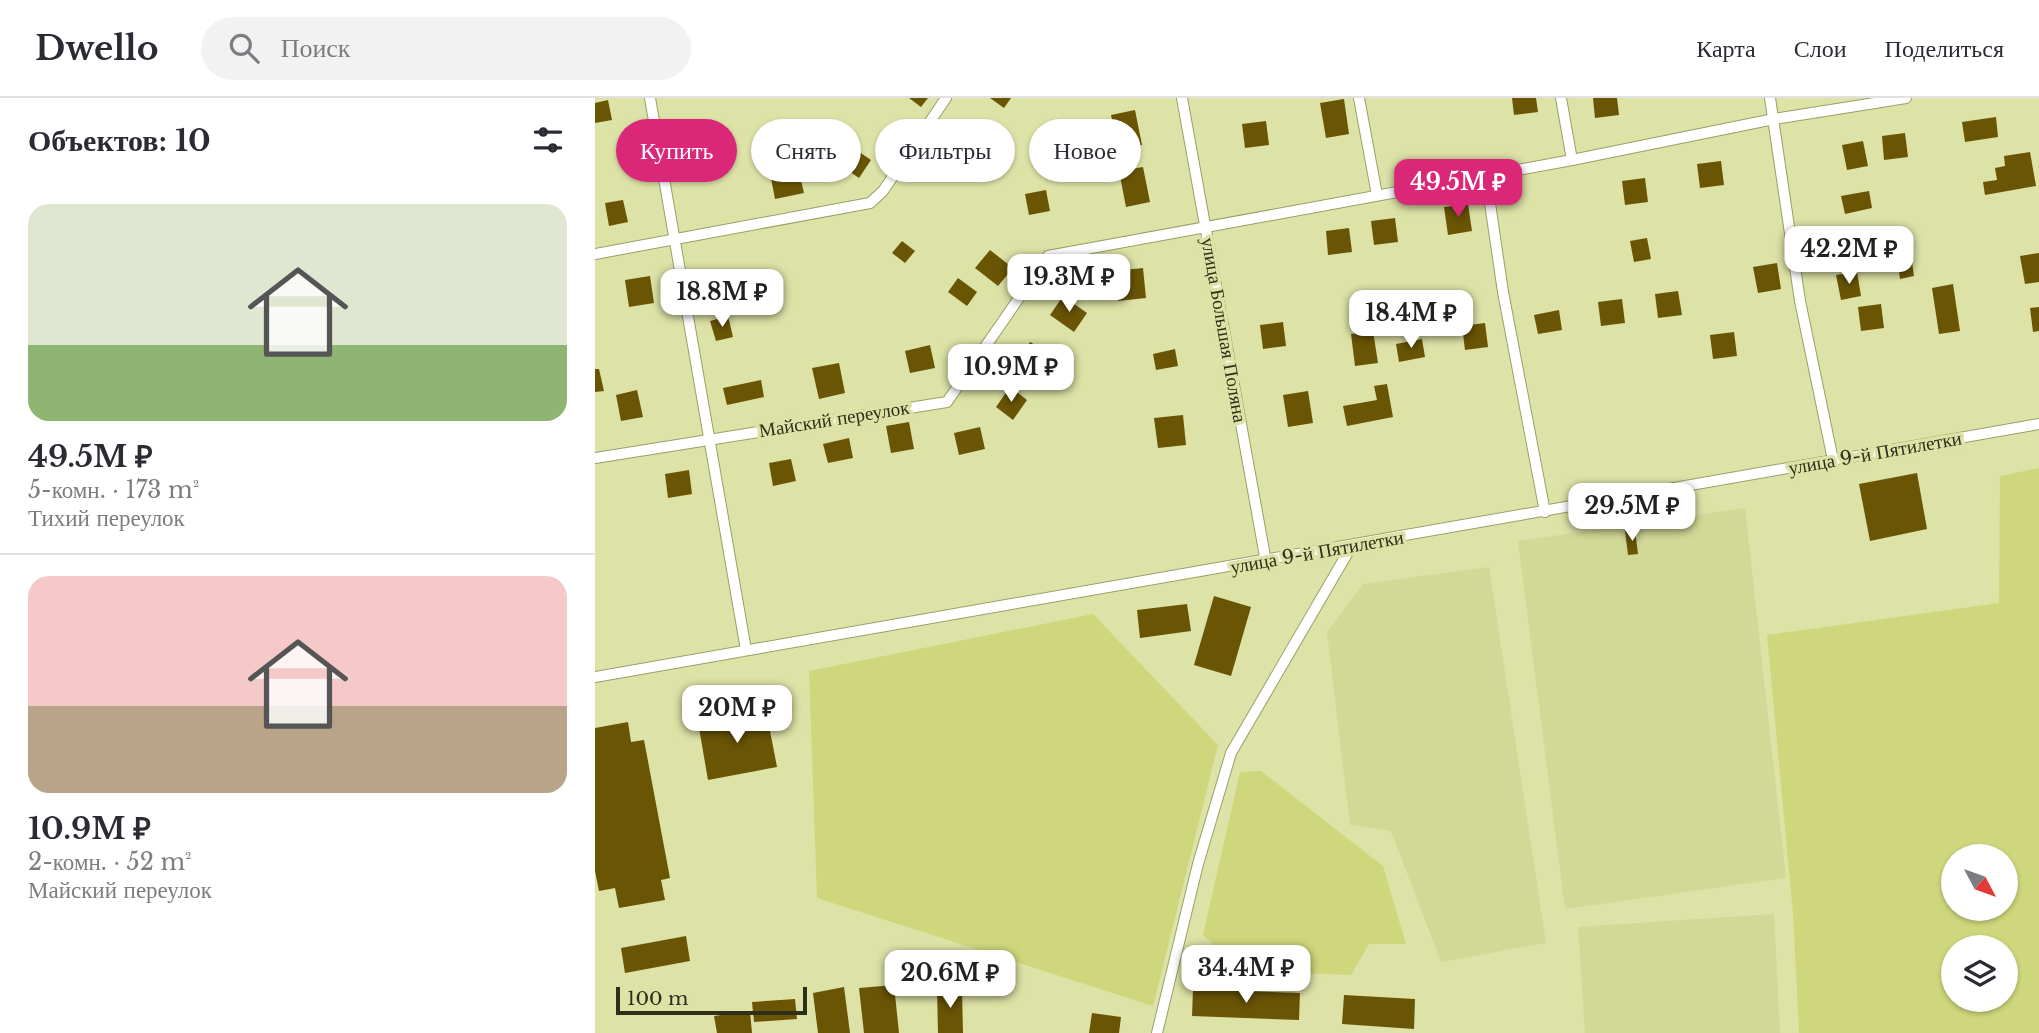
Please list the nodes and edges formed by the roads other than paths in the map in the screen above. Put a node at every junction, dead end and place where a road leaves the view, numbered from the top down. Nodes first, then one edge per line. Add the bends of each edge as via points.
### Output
1 (650, 98) edge
2 (946, 98) edge
3 (1182, 98) edge
4 (1359, 98) edge
5 (1561, 98) edge
6 (1770, 98) edge
7 (1906, 98) edge
8 (1774, 119) junction
9 (1572, 160) junction
10 (1486, 176) junction
11 (1377, 195) junction
12 (1205, 226) junction
13 (676, 240) junction
14 (595, 254) edge
15 (2039, 424) edge
16 (711, 438) junction
17 (595, 458) edge
18 (1833, 460) junction
19 (1545, 512) junction
20 (1351, 547) junction
21 (1266, 562) junction
22 (746, 650) junction
23 (595, 677) edge
24 (1157, 1033) edge

1 - 13 street
2 - 13 street via 870,203
3 - 12 street, улица Большая Поляна
4 - 11 street
5 - 9 street
6 - 8 street
7 - 8 street, Майский переулок
8 - 9 street, Майский переулок
8 - 18 street via 1800,301
9 - 10 street, Майский переулок
10 - 11 street, Майский переулок
10 - 19 street
11 - 12 street, Майский переулок
12 - 16 street, Майский переулок via 1048,256 947,401
12 - 21 street, улица Большая Поляна
13 - 14 street
13 - 16 street
15 - 18 street, улица 9-й Пятилетки
16 - 17 street, Майский переулок
16 - 22 street
18 - 19 street, улица 9-й Пятилетки
19 - 20 street, улица 9-й Пятилетки
20 - 21 street, улица 9-й Пятилетки
20 - 24 street via 1231,753 1198,864
21 - 22 street, улица 9-й Пятилетки
22 - 23 street, улица 9-й Пятилетки

